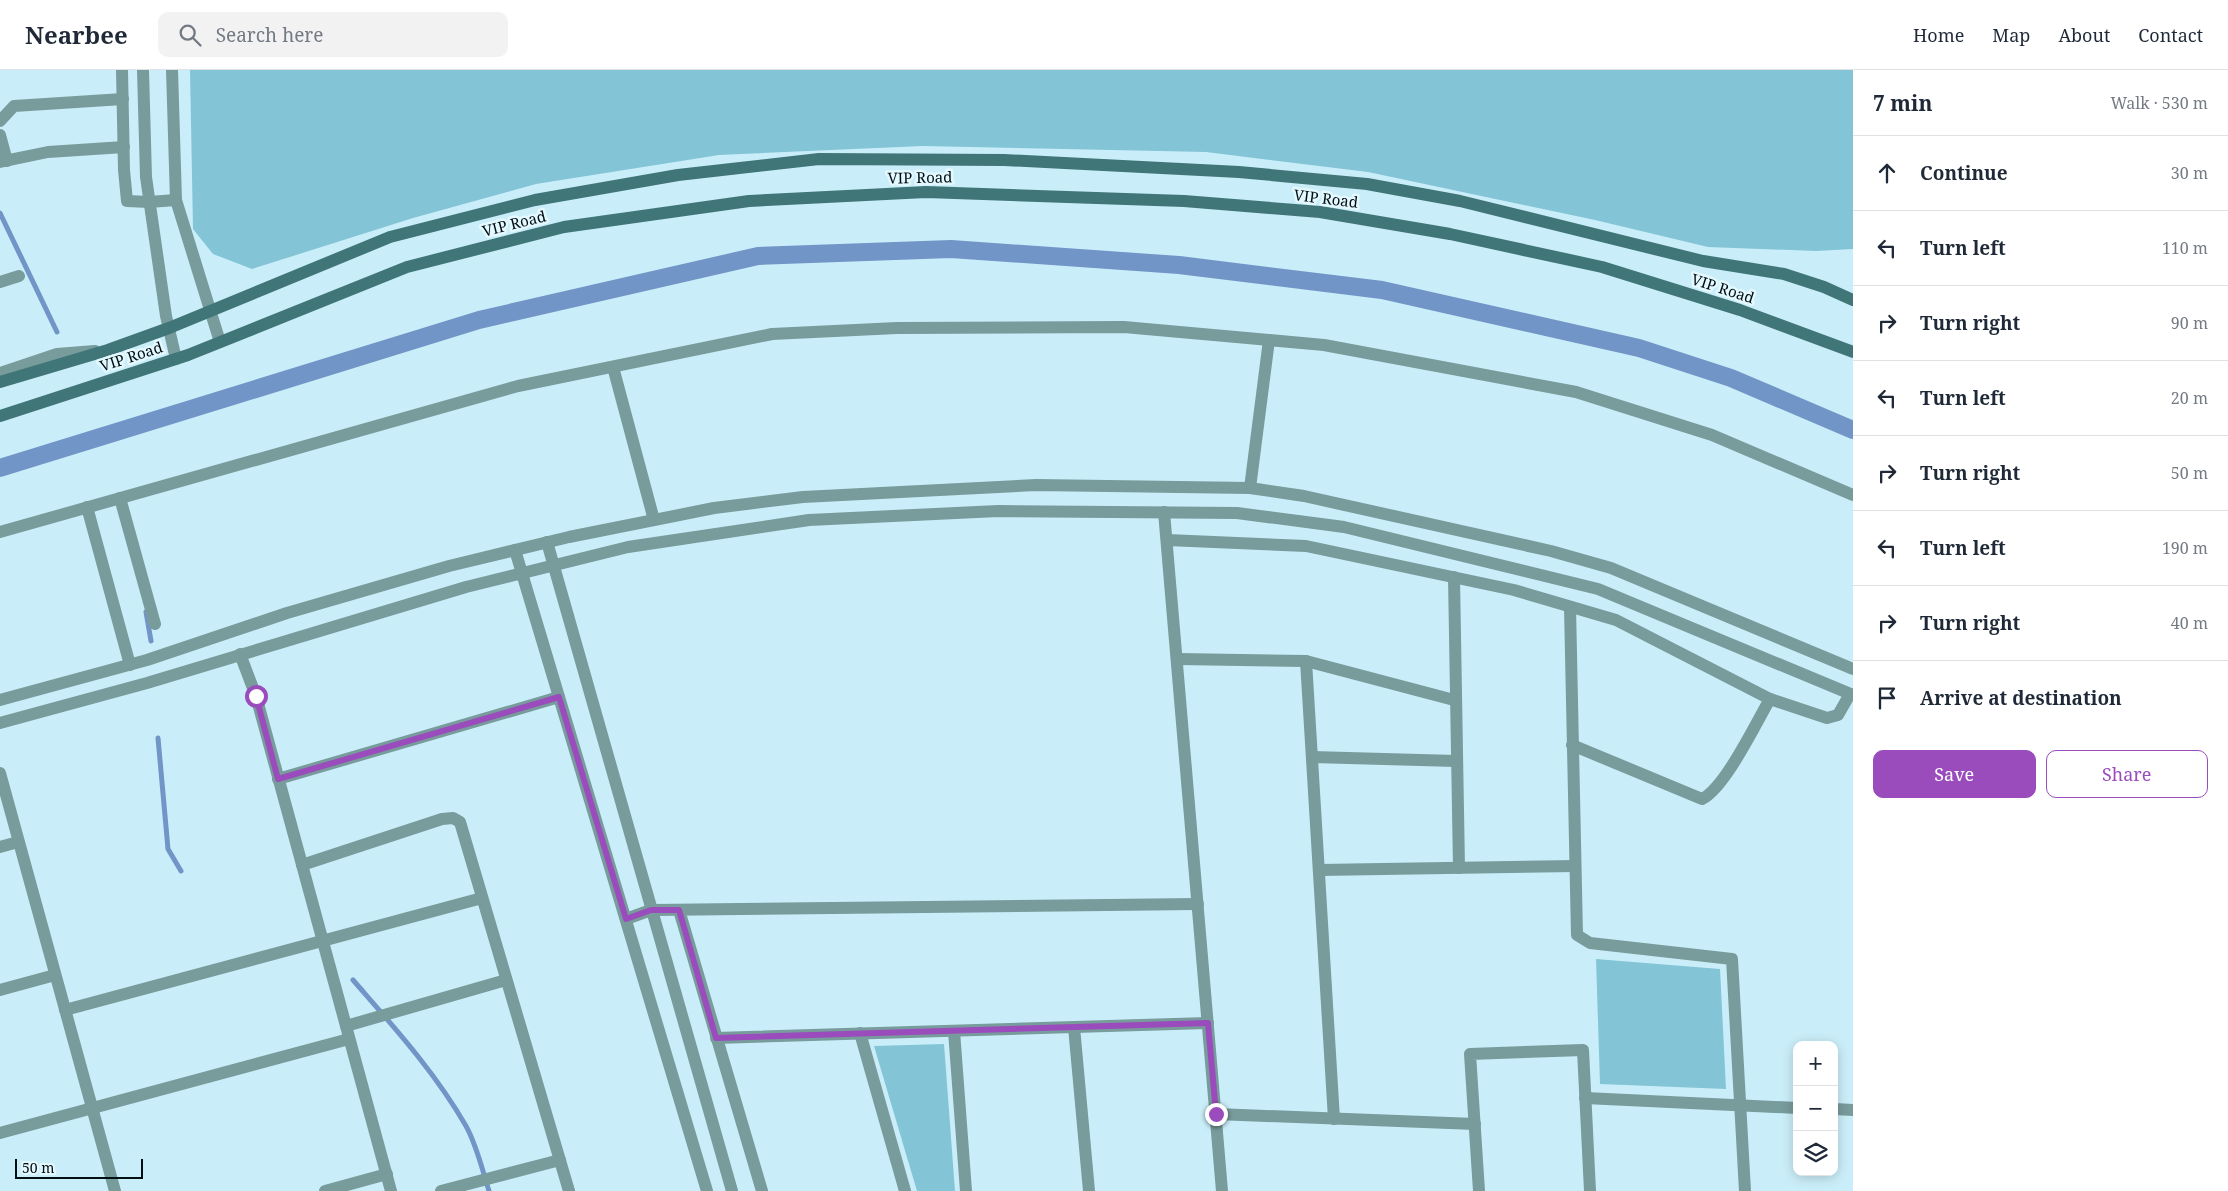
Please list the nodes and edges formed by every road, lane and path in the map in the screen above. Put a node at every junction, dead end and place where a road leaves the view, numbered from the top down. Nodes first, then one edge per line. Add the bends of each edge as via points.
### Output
1 (122, 70) edge
2 (143, 70) edge
3 (172, 70) edge
4 (123, 98) junction
5 (0, 121) edge
6 (0, 135) edge
7 (124, 147) junction
8 (4, 162) edge
9 (176, 200) junction
10 (149, 202) junction
11 (19, 276) dead end
12 (0, 282) edge
13 (1853, 300) edge
14 (211, 312) junction
15 (169, 328) junction
16 (1269, 340) junction
17 (220, 342) junction
18 (108, 350) junction
19 (1853, 352) edge
20 (176, 359) junction
21 (613, 367) junction
22 (0, 373) edge
23 (0, 382) edge
24 (0, 416) edge
25 (1250, 488) junction
26 (1853, 495) edge
27 (120, 498) junction
28 (86, 508) junction
29 (1164, 512) junction
30 (654, 520) junction
31 (0, 532) edge
32 (1167, 540) junction
33 (547, 542) junction
34 (515, 550) junction
35 (554, 566) junction
36 (522, 574) junction
37 (1454, 578) junction
38 (1570, 607) junction
39 (155, 624) dead end
40 (240, 654) junction
41 (1178, 659) junction
42 (1306, 661) junction
43 (130, 665) junction
44 (1853, 669) edge
45 (1851, 694) edge
46 (559, 697) junction
47 (1770, 699) junction
48 (0, 700) edge
49 (1454, 700) junction
50 (0, 723) edge
51 (1572, 745) junction
52 (1312, 757) junction
53 (1456, 760) junction
54 (0, 773) edge
55 (278, 779) junction
56 (18, 842) junction
57 (0, 847) edge
58 (302, 864) junction
59 (1575, 866) junction
60 (1458, 868) junction
61 (1319, 870) junction
62 (482, 898) junction
63 (1198, 904) junction
64 (651, 910) junction
65 (679, 910) junction
66 (626, 919) junction
67 (322, 941) junction
68 (55, 975) junction
69 (506, 980) junction
70 (0, 990) edge
71 (65, 1010) junction
72 (1208, 1023) junction
73 (1074, 1027) junction
74 (954, 1031) junction
75 (348, 1033) junction
76 (860, 1033) junction
77 (716, 1038) junction
78 (1586, 1098) junction
79 (1741, 1105) junction
80 (92, 1108) junction
81 (1793, 1108) edge
82 (1838, 1110) edge
83 (1853, 1110) edge
84 (1216, 1114) junction
85 (1334, 1119) junction
86 (1475, 1124) junction
87 (0, 1133) edge
88 (560, 1160) junction
89 (387, 1174) junction
90 (115, 1191) edge
91 (325, 1191) edge
92 (391, 1191) edge
93 (441, 1191) edge
94 (569, 1191) edge
95 (707, 1191) edge
96 (732, 1191) edge
97 (762, 1191) edge
98 (904, 1191) edge
99 (966, 1191) edge
100 (1089, 1191) edge
101 (1222, 1191) edge
102 (1479, 1191) edge
103 (1590, 1191) edge
104 (1745, 1191) edge

1 - 4 street
2 - 10 street
3 - 9 street
4 - 5 street via 14,106
4 - 7 street
6 - 8 street
7 - 8 street via 48,152
7 - 10 street via 127,201
9 - 10 street
9 - 14 street
10 - 15 street
11 - 12 street
13 - 14 main road, VIP Road via 1784,274 1704,261 1460,200 1368,184 1239,172 1004,160 819,159 678,175 535,200 390,237
14 - 15 main road, VIP Road
14 - 17 street
15 - 18 main road, VIP Road
15 - 20 street
16 - 21 street via 1124,328 897,328 772,334
16 - 25 street
16 - 26 street via 1324,345 1576,392 1712,435
17 - 19 main road, VIP Road via 407,267 564,227 748,200 926,192 1194,202 1320,212 1450,234 1602,266 1740,310
17 - 20 main road, VIP Road
18 - 22 street via 57,354
18 - 23 main road, VIP Road
20 - 24 main road, VIP Road
21 - 27 street via 518,386
21 - 30 street
25 - 30 street via 1036,485 803,497 714,508
25 - 44 street via 1304,496 1551,551 1611,568
27 - 28 street
27 - 39 street
28 - 31 street
28 - 43 street
29 - 32 street
29 - 35 street via 998,510 809,520 628,547
29 - 45 street via 1237,513 1344,527 1598,589
30 - 33 street
32 - 37 street via 1306,546
32 - 41 street
33 - 34 street
33 - 35 street
34 - 36 street
34 - 43 street via 287,613
35 - 36 street
35 - 64 street
36 - 40 street via 456,590
36 - 46 street
37 - 38 street via 1514,590
37 - 49 street
38 - 47 street via 1616,620
38 - 51 street
40 - 50 street
40 - 55 street via 256,696
41 - 42 street
41 - 63 street
42 - 49 street
42 - 52 street
43 - 48 street
45 - 47 street via 1838,715 1826,718
46 - 55 street
46 - 66 street
47 - 51 street via 1726,774 1711,795 1702,799
49 - 53 street
51 - 59 street
52 - 53 street
52 - 61 street
53 - 60 street
54 - 56 street
55 - 58 street
56 - 57 street
56 - 68 street
58 - 62 street via 453,818 460,822
58 - 67 street
59 - 60 street
59 - 79 street via 1577,935 1590,943 1732,959
60 - 61 street
61 - 85 street
62 - 67 street
62 - 69 street
63 - 65 street
63 - 72 street
64 - 65 street
64 - 66 street
64 - 96 street
65 - 77 street
66 - 95 street
67 - 71 street
67 - 75 street
68 - 70 street
68 - 71 street
69 - 75 street via 372,1019
69 - 88 street
71 - 80 street
72 - 73 street
72 - 84 street
73 - 74 street
73 - 100 street
74 - 76 street
74 - 99 street
75 - 80 street
75 - 89 street
76 - 77 street
76 - 98 street
77 - 97 street
78 - 79 street
78 - 86 street via 1583,1050 1470,1054
78 - 103 street
79 - 81 street
79 - 104 street
80 - 87 street
80 - 90 street
82 - 83 street
84 - 85 street
84 - 101 street
85 - 86 street
86 - 102 street
88 - 93 street
88 - 94 street
89 - 91 street
89 - 92 street

